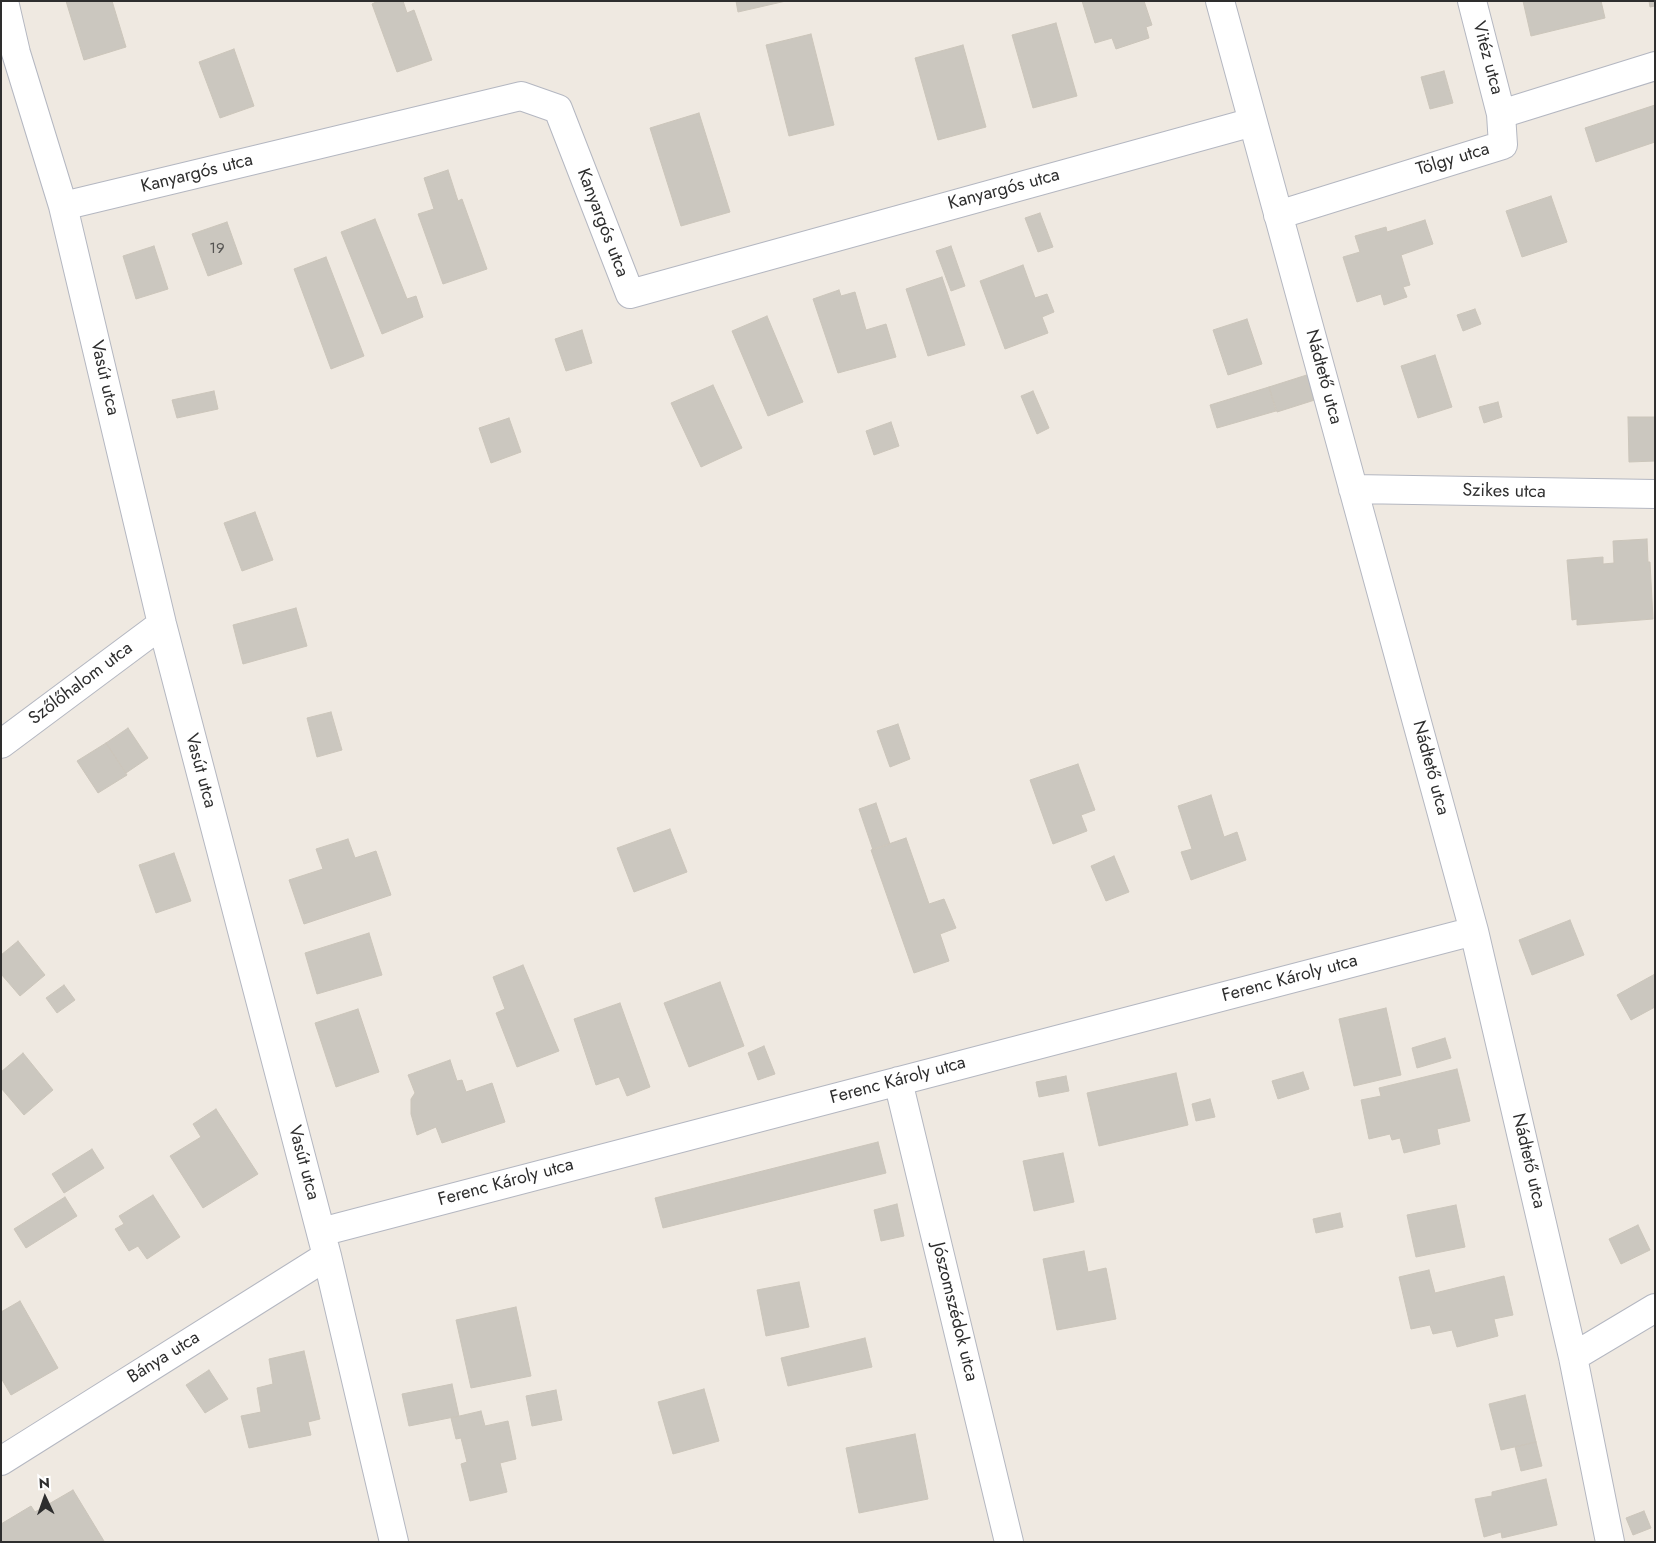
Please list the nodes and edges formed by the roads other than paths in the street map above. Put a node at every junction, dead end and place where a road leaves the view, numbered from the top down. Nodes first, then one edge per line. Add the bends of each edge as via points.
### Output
1 (4, 1) edge
2 (1220, 1) edge
3 (1472, 1) edge
4 (9, 57) edge
5 (1655, 66) edge
6 (1501, 114) junction
7 (1253, 122) junction
8 (63, 206) junction
9 (1278, 215) junction
10 (1353, 489) junction
11 (1655, 494) edge
12 (162, 624) junction
13 (1, 744) edge
14 (1474, 931) junction
15 (898, 1082) junction
16 (324, 1244) junction
17 (1655, 1308) edge
18 (1573, 1357) junction
19 (1, 1461) edge
20 (394, 1542) edge
21 (1009, 1542) edge
22 (1610, 1542) edge

1 - 4 street, Vasút utca
2 - 7 street, Nádtető utca
3 - 6 street, Vitéz utca
4 - 8 street, Vasút utca
5 - 6 street
6 - 9 street, Tölgy utca via 1503,145
7 - 8 street, Kanyargós utca via 630,294 558,110 521,96
7 - 9 street, Nádtető utca
8 - 12 street, Vasút utca
9 - 10 street, Nádtető utca
10 - 11 street, Szikes utca
10 - 14 street, Nádtető utca
12 - 13 street, Szőlőhalom utca
12 - 16 street, Vasút utca
14 - 15 street, Ferenc Károly utca
14 - 18 street, Nádtető utca
15 - 16 street, Ferenc Károly utca
15 - 21 street, Jószomszédok utca
16 - 19 street, Bánya utca
16 - 20 street, Vasút utca
17 - 18 street
18 - 22 street, Nádtető utca

